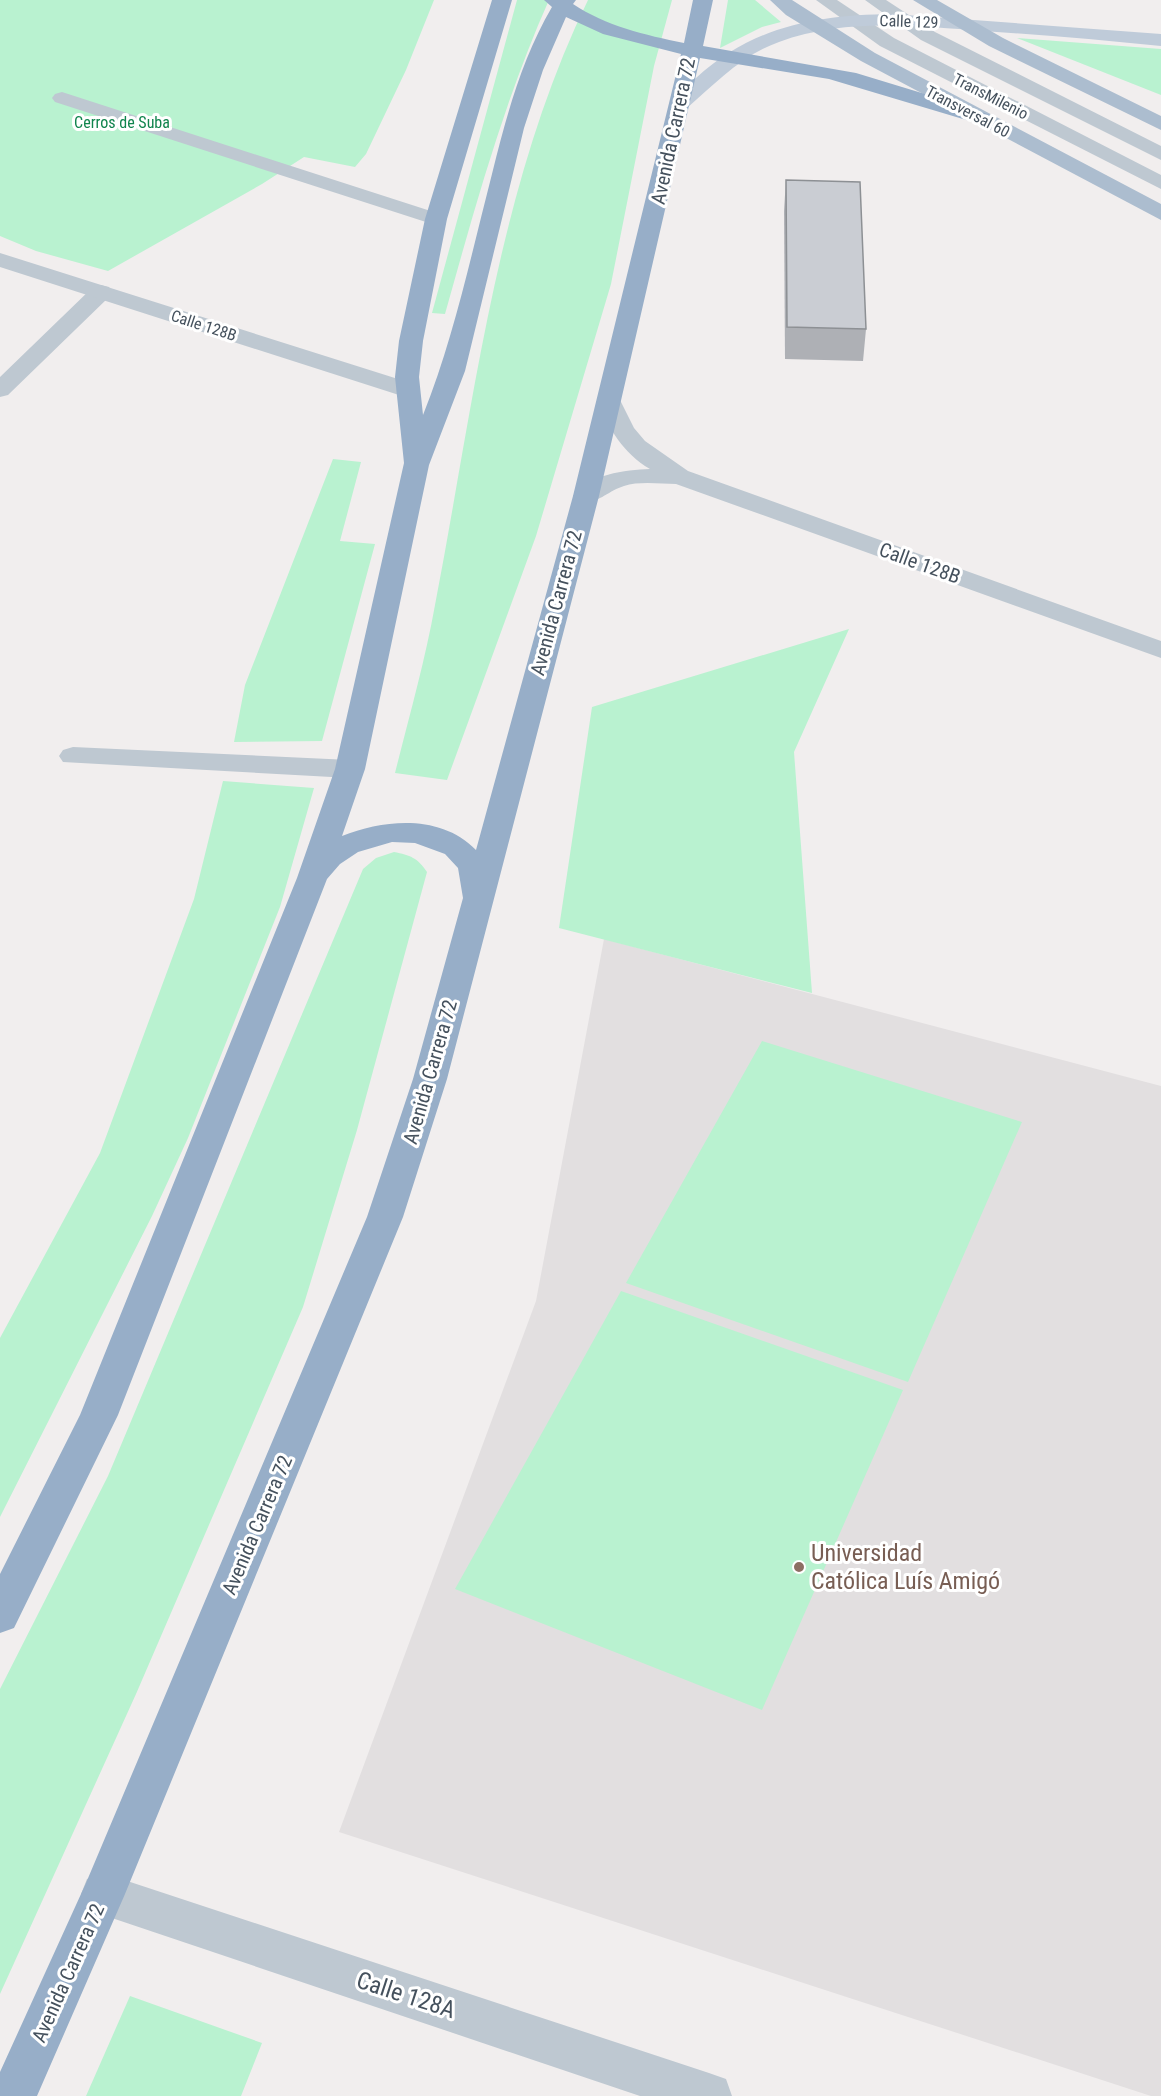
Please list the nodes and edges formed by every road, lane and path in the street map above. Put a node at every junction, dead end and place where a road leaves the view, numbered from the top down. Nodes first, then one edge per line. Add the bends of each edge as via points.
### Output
1 (502, 0) edge
2 (554, 0) edge
3 (566, 0) edge
4 (703, 0) edge
5 (780, 0) edge
6 (825, 0) edge
7 (923, 0) edge
8 (933, 0) edge
9 (988, 8) dead end
10 (872, 10) edge
11 (1161, 33) edge
12 (1161, 40) edge
13 (62, 98) dead end
14 (680, 105) junction
15 (982, 119) junction
16 (1153, 120) edge
17 (1161, 154) edge
18 (1161, 183) edge
19 (1161, 213) edge
20 (436, 219) junction
21 (0, 260) edge
22 (102, 292) junction
23 (0, 390) edge
24 (408, 390) junction
25 (609, 401) junction
26 (417, 465) junction
27 (680, 476) junction
28 (586, 496) junction
29 (1161, 650) edge
30 (73, 756) dead end
31 (351, 769) junction
32 (312, 878) junction
33 (478, 898) junction
34 (0, 1615) edge
35 (103, 1894) junction
36 (13, 2096) edge
37 (709, 2096) edge

1 - 20 highway
2 - 15 highway via 581,18 621,34 829,73
3 - 26 highway via 533,70 514,128 453,371
4 - 14 highway, Avenida Carrera 72
5 - 15 main road, Transversal 60 via 868,57
6 - 18 lane, TransMilenio via 887,42
7 - 16 main road via 996,42
8 - 10 main road via 912,12
9 - 11 main road via 1051,24
10 - 12 main road, Calle 129 via 935,21
10 - 14 main road, Calle 129 via 742,52
10 - 17 lane, TransMilenio
13 - 20 lane
14 - 25 highway, Avenida Carrera 72
15 - 19 main road, Transversal 60
20 - 24 highway via 408,357
21 - 22 street, Calle 128B
22 - 23 lane
22 - 24 street, Calle 128B
24 - 26 highway
25 - 27 street, Calle 128B via 629,441
25 - 28 highway, Avenida Carrera 72
26 - 31 highway
27 - 28 street, Calle 128B via 620,478
27 - 29 street, Calle 128B
28 - 33 highway, Avenida Carrera 72
30 - 31 lane
31 - 32 highway
32 - 33 highway via 322,862 341,846 368,835 428,835 453,846 471,862
32 - 34 highway via 99,1415
33 - 35 highway, Avenida Carrera 72 via 430,1079 385,1217
35 - 36 highway, Avenida Carrera 72
35 - 37 street, Calle 128A

